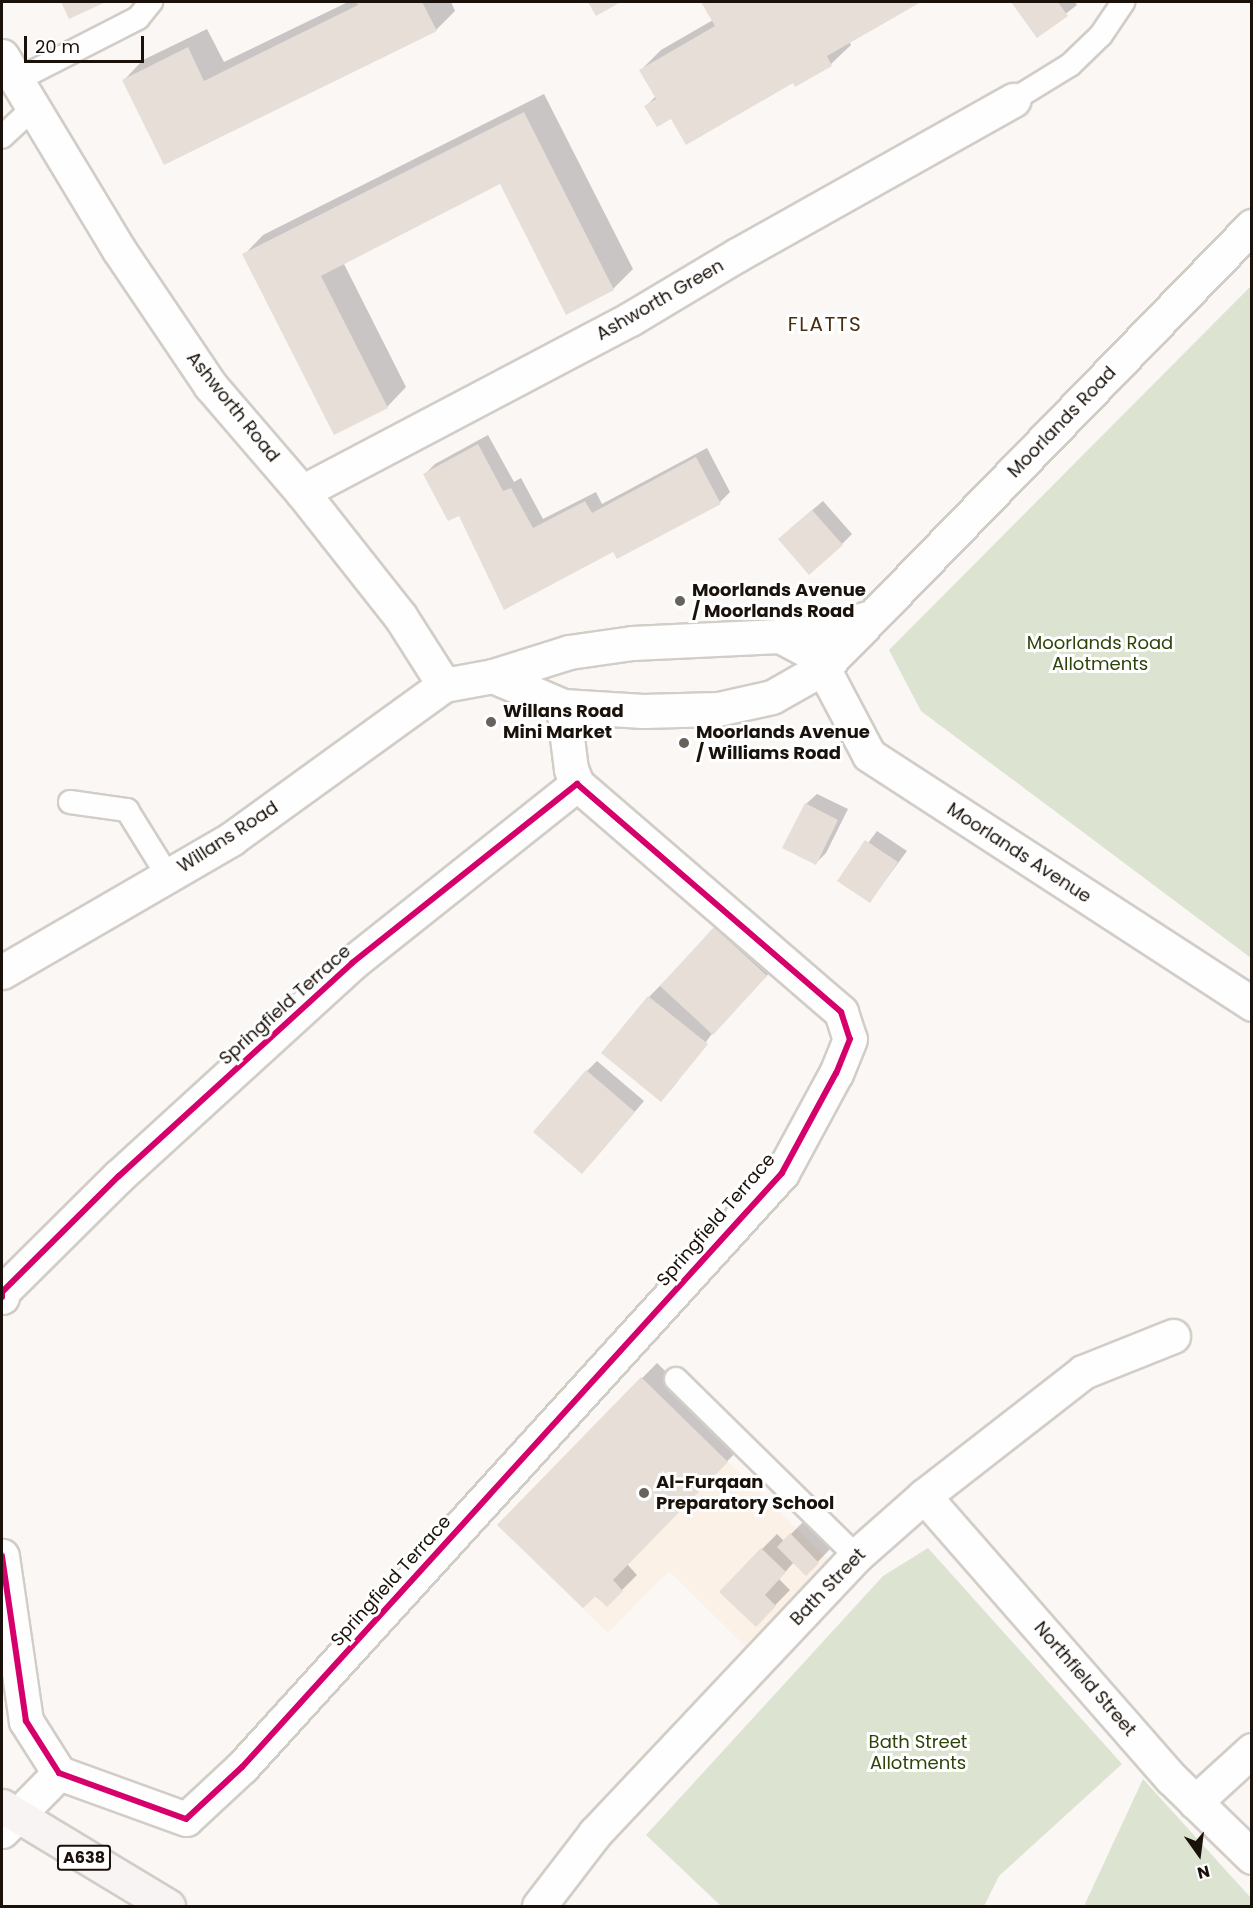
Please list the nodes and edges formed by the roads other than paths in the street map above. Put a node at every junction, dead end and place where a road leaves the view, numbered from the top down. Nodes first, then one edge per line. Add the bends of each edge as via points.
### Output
1 (151, 2) edge
2 (1123, 2) edge
3 (8, 69) edge
4 (1013, 100) joint
5 (31, 110) junction
6 (2, 137) edge
7 (1251, 226) edge
8 (302, 492) junction
9 (872, 617) junction
10 (780, 636) junction
11 (823, 668) junction
12 (494, 676) junction
13 (444, 685) junction
14 (563, 706) junction
15 (577, 784) junction
16 (70, 802) dead end
17 (168, 876) junction
18 (2, 972) edge
19 (1251, 1004) edge
20 (2, 1297) edge
21 (1173, 1336) dead end
22 (676, 1379) dead end
23 (924, 1496) junction
24 (2, 1556) edge
25 (856, 1556) junction
26 (1251, 1750) edge
27 (59, 1773) junction
28 (1195, 1802) junction
29 (7, 1818) edge
30 (1251, 1857) edge
31 (168, 1906) edge
32 (539, 1906) edge

1 - 3 lane via 138,18
2 - 4 lane via 1101,35 1070,65
3 - 5 street, Ashworth Road
4 - 8 street, Ashworth Green via 630,319
5 - 6 lane
5 - 8 street, Ashworth Road via 210,385
7 - 9 street, Moorlands Road
8 - 13 street, Ashworth Road via 400,616
9 - 10 street via 817,632
9 - 11 street, Moorlands Road
10 - 11 street via 810,652
10 - 12 street via 632,643 569,652
11 - 14 street, Moorlands Road via 772,697 718,709 643,711
11 - 19 street, Moorlands Avenue via 869,754
12 - 13 street
12 - 14 street, Moorlands Road
13 - 17 street, Willans Road via 231,839
14 - 15 street via 571,769
15 - 20 street, Springfield Terrace via 352,963 119,1176 2,1292
15 - 27 street, Springfield Terrace via 841,1012 850,1039 836,1073 782,1173 242,1767 186,1819
16 - 17 lane via 127,810
17 - 18 street, Willans Road
21 - 23 street, Bath Street via 1083,1372
22 - 25 lane
23 - 25 street, Bath Street
23 - 28 street, Northfield Street
24 - 27 street via 26,1721
25 - 32 street, Bath Street via 595,1833
26 - 28 street
27 - 29 street
28 - 30 street, Northfield Street
29 - 31 main road, A638

